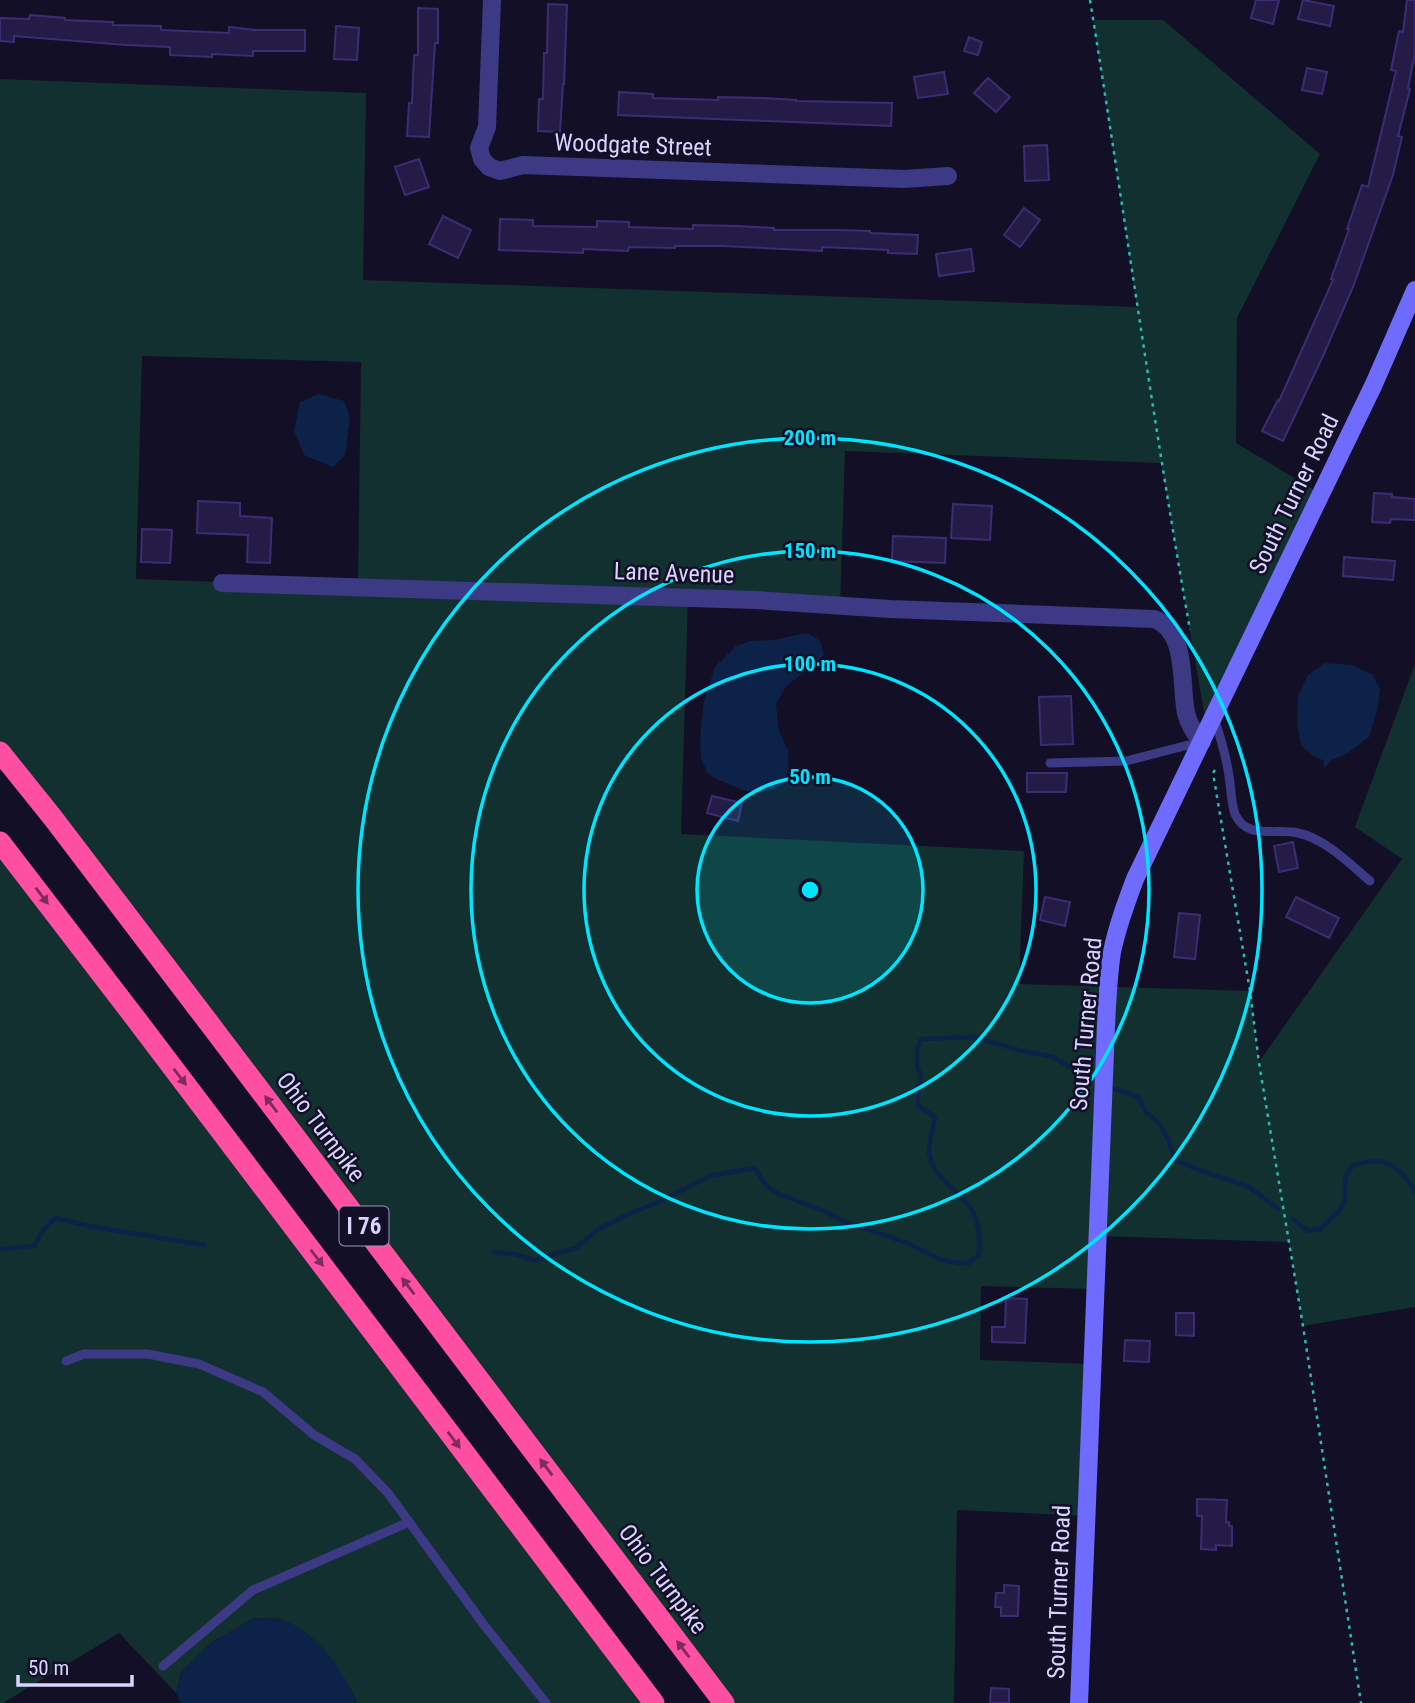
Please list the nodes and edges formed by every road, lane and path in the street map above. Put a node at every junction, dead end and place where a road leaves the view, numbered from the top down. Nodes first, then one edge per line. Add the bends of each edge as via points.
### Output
1 (492, 0) edge
2 (1090, 0) edge
3 (948, 176) dead end
4 (1415, 290) edge
5 (222, 583) dead end
6 (1191, 636) dead end
7 (1214, 717) junction
8 (1202, 742) junction
9 (0, 752) edge
10 (1050, 763) dead end
11 (1212, 772) dead end
12 (0, 842) edge
13 (1370, 881) dead end
14 (65, 1361) dead end
15 (409, 1522) junction
16 (163, 1666) dead end
17 (546, 1703) edge
18 (654, 1703) edge
19 (724, 1703) edge
20 (1079, 1703) edge
21 (1361, 1703) edge

1 - 3 street, Woodgate Street via 487,127 479,148 489,167 500,171 523,165 904,179
2 - 6 path
4 - 7 street, South Turner Road
5 - 8 street, Lane Avenue via 755,600 1154,619 1174,635 1186,712
7 - 8 street, South Turner Road
7 - 13 lane via 1235,813 1242,825 1253,831 1310,836
8 - 10 lane via 1126,761
8 - 20 street, South Turner Road via 1135,879 1120,920 1109,978
19 -> 9 highway, Ohio Turnpike / I 76
11 - 21 path
12 -> 18 highway, I 76
14 - 15 lane via 84,1354 148,1354 199,1364 263,1392 314,1435 355,1459
15 - 16 lane via 253,1590
15 - 17 lane

